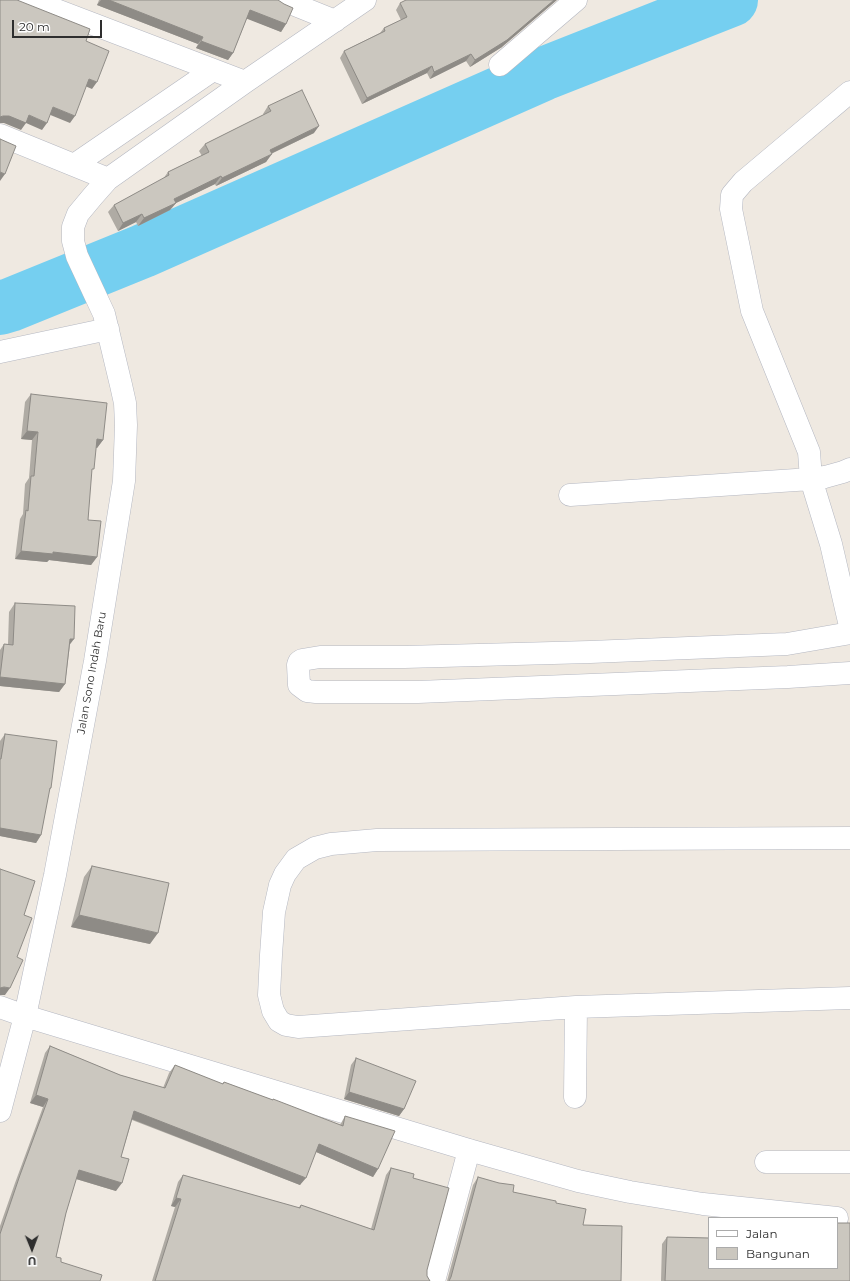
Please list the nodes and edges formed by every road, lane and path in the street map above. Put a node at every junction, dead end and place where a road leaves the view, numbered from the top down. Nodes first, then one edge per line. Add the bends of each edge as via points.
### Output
1 (30, 0) edge
2 (283, 0) edge
3 (365, 0) edge
4 (576, 0) edge
5 (335, 21) junction
6 (500, 65) dead end
7 (213, 70) junction
8 (245, 82) junction
9 (850, 92) edge
10 (0, 135) edge
11 (74, 165) junction
12 (108, 179) junction
13 (106, 321) junction
14 (0, 352) edge
15 (809, 452) junction
16 (848, 476) edge
17 (811, 479) junction
18 (570, 495) dead end
19 (850, 626) edge
20 (850, 633) edge
21 (590, 652) junction
22 (850, 673) edge
23 (590, 685) junction
24 (850, 838) edge
25 (850, 998) edge
26 (0, 1007) edge
27 (576, 1007) junction
28 (25, 1016) junction
29 (575, 1097) dead end
30 (0, 1111) edge
31 (469, 1150) junction
32 (766, 1162) dead end
33 (850, 1162) edge
34 (827, 1217) edge
35 (838, 1218) edge
36 (850, 1220) edge
37 (434, 1281) edge

1 - 7 street
2 - 5 street
3 - 5 street, Jalan Sono Indah Baru
4 - 6 street
5 - 8 street, Jalan Sono Indah Baru
7 - 8 street
7 - 11 street
8 - 12 street, Jalan Sono Indah Baru
9 - 15 street via 743,182 732,195 731,209 752,311
10 - 11 street
11 - 12 street
12 - 13 street, Jalan Sono Indah Baru via 78,214 73,227 77,256
13 - 14 street
13 - 28 street, Jalan Sono Indah Baru via 125,404 124,481 55,875
15 - 16 street
15 - 17 street
16 - 17 street
17 - 18 street
17 - 19 street via 831,544
20 - 21 street via 787,644
21 - 23 street
21 - 23 street via 320,657 299,662 298,680 300,687 316,692 418,692
22 - 23 street
24 - 27 street via 358,841 315,848 296,859 280,885 274,912 269,995 274,1014 286,1025 308,1026
25 - 27 street
26 - 28 street
27 - 29 street
28 - 30 street, Jalan Sono Indah Baru
28 - 31 street
31 - 34 street via 578,1181 630,1192 703,1204
31 - 37 street
32 - 33 street
35 - 36 street

